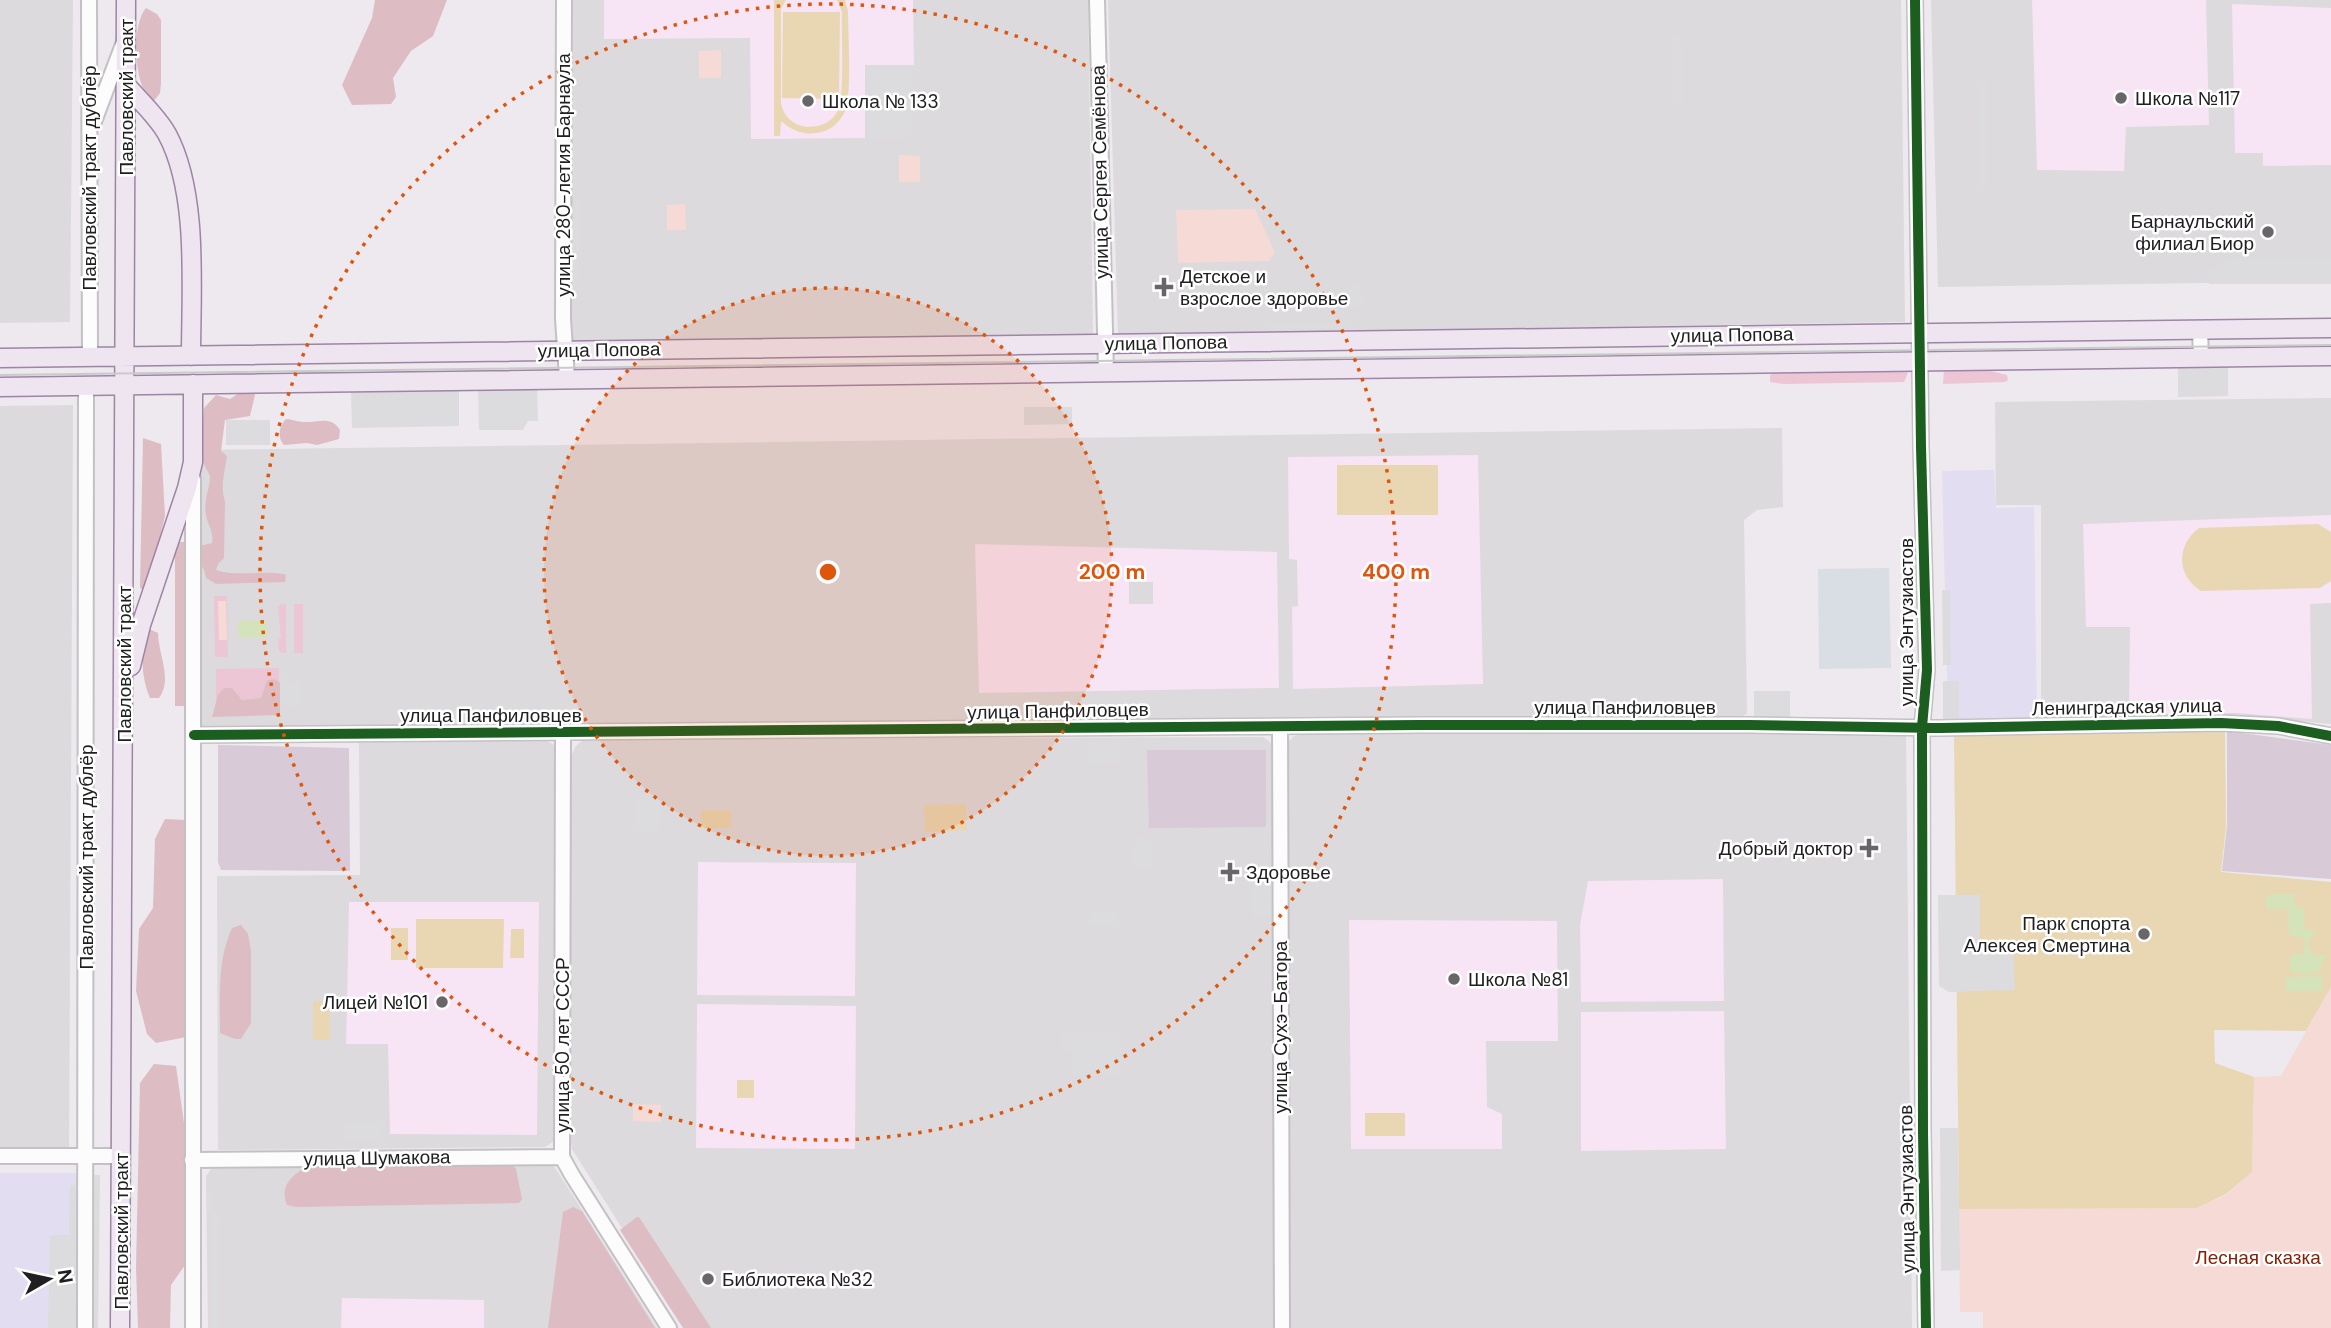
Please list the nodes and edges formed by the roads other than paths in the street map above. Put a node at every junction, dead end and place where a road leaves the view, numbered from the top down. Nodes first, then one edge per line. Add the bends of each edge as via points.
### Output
1 (89, 0) edge
2 (126, 0) edge
3 (564, 0) edge
4 (1097, 0) edge
5 (1915, 0) edge
6 (126, 36) junction
7 (126, 85) junction
8 (89, 135) junction
9 (2331, 328) edge
10 (2200, 330) junction
11 (1920, 333) junction
12 (1106, 344) junction
13 (563, 351) junction
14 (427, 353) junction
15 (124, 356) junction
16 (191, 356) junction
17 (2331, 356) edge
18 (90, 357) junction
19 (0, 358) edge
20 (2201, 358) junction
21 (1921, 362) junction
22 (1106, 372) junction
23 (567, 378) junction
24 (427, 380) junction
25 (193, 384) junction
26 (125, 385) junction
27 (86, 386) junction
28 (0, 387) edge
29 (193, 462) junction
30 (123, 711) junction
31 (1279, 726) junction
32 (1922, 726) junction
33 (563, 732) junction
34 (194, 735) junction
35 (2331, 736) edge
36 (0, 1156) edge
37 (85, 1156) junction
38 (122, 1156) junction
39 (562, 1157) junction
40 (192, 1160) junction
41 (85, 1328) edge
42 (120, 1328) edge
43 (193, 1328) edge
44 (669, 1328) edge
45 (1282, 1328) edge
46 (1926, 1328) edge

1 - 8 street, Павловский тракт дублёр
2 - 6 main road, Павловский тракт
3 - 13 street, улица 280-летия Барнаула
4 - 12 street, улица Сергея Семёнова
5 - 11 street, улица Энтузиастов
6 - 7 main road, Павловский тракт
6 - 8 street
7 - 15 main road, Павловский тракт
7 - 16 main road via 165,131 176,154 191,246
8 - 18 street, Павловский тракт дублёр
9 - 10 main road, улица Попова
10 - 11 main road, улица Попова
10 - 20 street
11 - 12 main road, улица Попова
11 - 21 street, улица Энтузиастов
12 - 13 main road, улица Попова
12 - 22 street, улица Сергея Семёнова
13 - 14 main road, улица Попова
13 - 23 street, улица 280-летия Барнаула
14 - 16 main road, улица Попова
14 - 24 main road
15 - 16 main road, улица Попова
15 - 18 main road, улица Попова
15 - 26 main road, Павловский тракт
17 - 20 main road, улица Попова
18 - 19 main road, улица Попова
20 - 21 main road, улица Попова
21 - 22 main road, улица Попова
21 - 32 street, улица Энтузиастов via 1927,670
22 - 23 main road, улица Попова
23 - 24 main road, улица Попова
24 - 25 main road, улица Попова
25 - 26 main road, улица Попова
25 - 29 main road
26 - 27 main road, улица Попова
26 - 30 main road, Павловский тракт
27 - 28 main road, улица Попова
27 - 37 street, Павловский тракт дублёр
29 - 30 main road via 141,625
29 - 34 street
30 - 38 main road, Павловский тракт
31 - 32 street, улица Панфиловцев
31 - 33 street, улица Панфиловцев
31 - 45 street, улица Сухэ-Батора
32 - 35 street, Ленинградская улица via 2237,723
32 - 46 street, улица Энтузиастов
33 - 34 street, улица Панфиловцев
33 - 39 street, улица 50 лет СССР
34 - 40 street
36 - 37 street
37 - 38 street
37 - 41 street, Павловский тракт дублёр
38 - 42 main road, Павловский тракт
39 - 40 street, улица Шумакова
39 - 44 street, улица 50 лет СССР
40 - 43 street

